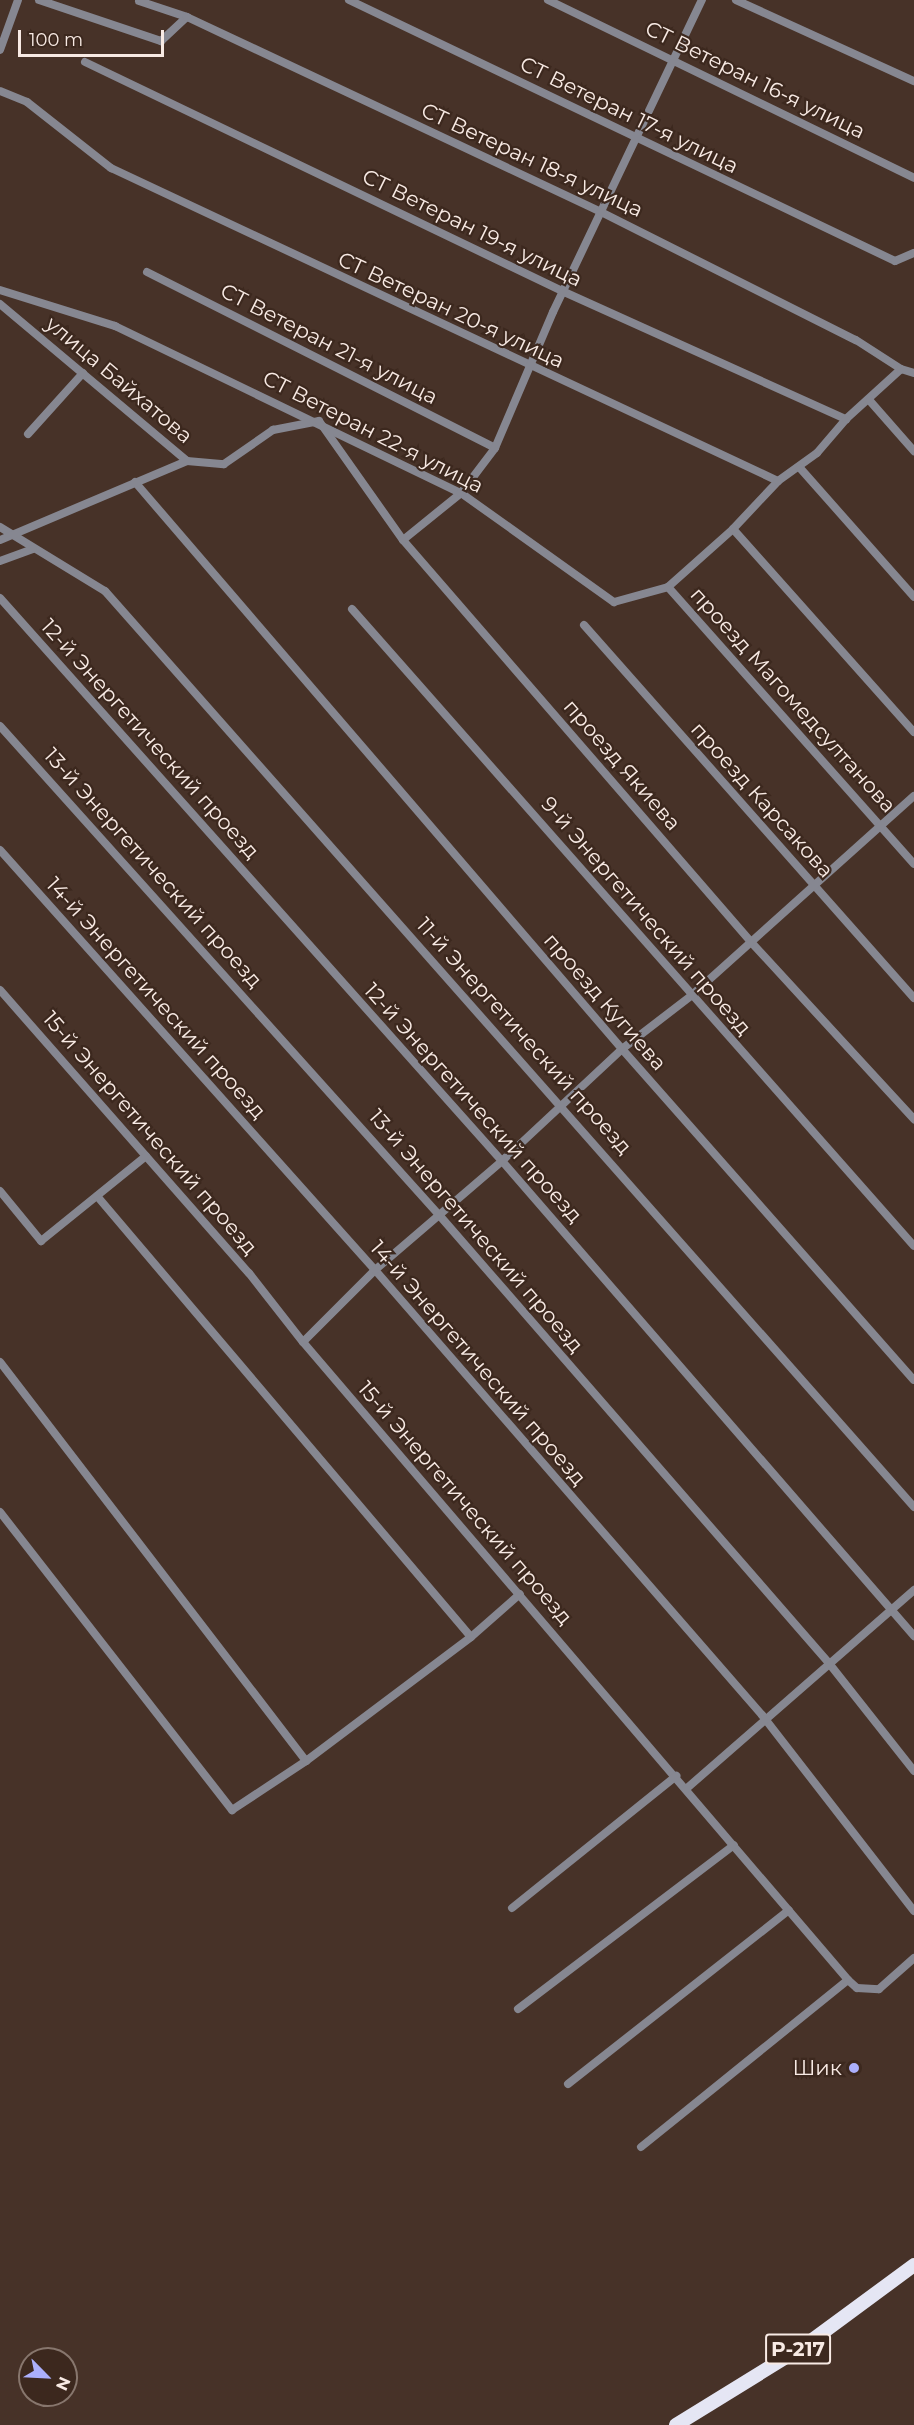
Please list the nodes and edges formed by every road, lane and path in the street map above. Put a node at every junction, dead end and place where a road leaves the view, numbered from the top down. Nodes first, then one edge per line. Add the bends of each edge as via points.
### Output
1 (18, 0) edge
2 (39, 0) edge
3 (349, 0) edge
4 (548, 0) edge
5 (702, 0) edge
6 (736, 0) edge
7 (139, 1) edge
8 (187, 18) junction
9 (0, 50) edge
10 (674, 60) junction
11 (86, 62) dead end
12 (914, 81) edge
13 (0, 91) edge
14 (635, 139) junction
15 (914, 178) edge
16 (601, 212) junction
17 (914, 253) edge
18 (147, 272) dead end
19 (0, 290) edge
20 (562, 291) junction
21 (0, 304) edge
22 (529, 367) junction
23 (902, 369) junction
24 (83, 373) junction
25 (914, 373) edge
26 (870, 401) junction
27 (846, 419) junction
28 (319, 421) junction
29 (28, 434) dead end
30 (495, 448) junction
31 (914, 451) edge
32 (187, 461) junction
33 (800, 468) junction
34 (778, 481) junction
35 (135, 482) junction
36 (461, 493) junction
37 (0, 527) edge
38 (733, 529) junction
39 (4, 538) edge
40 (403, 540) junction
41 (33, 549) junction
42 (0, 561) edge
43 (668, 587) junction
44 (914, 597) edge
45 (0, 598) edge
46 (352, 609) dead end
47 (584, 626) dead end
48 (0, 726) edge
49 (914, 732) edge
50 (914, 796) edge
51 (881, 826) junction
52 (0, 850) edge
53 (914, 864) edge
54 (814, 885) junction
55 (751, 942) junction
56 (0, 990) edge
57 (692, 995) junction
58 (914, 998) edge
59 (622, 1049) junction
60 (564, 1106) junction
61 (914, 1119) edge
62 (146, 1156) junction
63 (502, 1161) junction
64 (0, 1191) edge
65 (97, 1196) junction
66 (440, 1216) junction
67 (914, 1246) edge
68 (375, 1270) junction
69 (303, 1342) junction
70 (0, 1362) edge
71 (914, 1380) edge
72 (914, 1507) edge
73 (0, 1512) edge
74 (914, 1590) edge
75 (520, 1594) junction
76 (891, 1609) junction
77 (914, 1636) edge
78 (471, 1637) junction
79 (828, 1662) junction
80 (765, 1719) junction
81 (306, 1761) junction
82 (914, 1771) edge
83 (676, 1776) junction
84 (686, 1789) junction
85 (734, 1845) junction
86 (512, 1908) dead end
87 (789, 1910) junction
88 (914, 1911) edge
89 (914, 1958) edge
90 (848, 1980) junction
91 (518, 2009) dead end
92 (567, 2084) dead end
93 (641, 2147) dead end
94 (914, 2265) edge
95 (676, 2425) edge

1 - 9 street
2 - 8 street via 161,41
3 - 14 street, СТ Ветеран 17-я улица
4 - 10 street, СТ Ветеран 16-я улица
5 - 10 street
6 - 12 street
7 - 8 street, СТ Ветеран 18-я улица
8 - 16 street, СТ Ветеран 18-я улица
10 - 14 street
10 - 15 street, СТ Ветеран 16-я улица
11 - 20 street, СТ Ветеран 19-я улица
13 - 22 street, СТ Ветеран 20-я улица via 27,102 111,168
14 - 16 street
14 - 17 street, СТ Ветеран 17-я улица via 895,261
16 - 20 street
16 - 23 street, СТ Ветеран 18-я улица via 856,340
18 - 30 street, СТ Ветеран 21-я улица
19 - 28 street, СТ Ветеран 22-я улица via 116,326
20 - 22 street
20 - 27 street, СТ Ветеран 19-я улица
21 - 24 street, улица Байхатова
22 - 30 street
22 - 34 street, СТ Ветеран 20-я улица
23 - 25 street, СТ Ветеран 18-я улица
23 - 26 street
24 - 29 street
24 - 32 street, улица Байхатова
26 - 27 street
26 - 31 street
27 - 33 street
28 - 32 street, улица Байхатова via 273,430 224,464
28 - 36 street, СТ Ветеран 22-я улица
28 - 40 street, проезд Якиева
30 - 36 street
32 - 35 street
33 - 34 street
33 - 44 street
34 - 38 street
35 - 39 street
35 - 59 street, проезд Кугиева
36 - 40 street
36 - 43 street, СТ Ветеран 22-я улица via 614,602
37 - 39 street, 11-й Энергетический проезд
38 - 43 street
38 - 49 street
39 - 41 street, 11-й Энергетический проезд
40 - 55 street, проезд Якиева
41 - 42 street
41 - 60 street, 11-й Энергетический проезд via 105,591
43 - 51 street, проезд Магомедсултанова
45 - 63 street, 12-й Энергетический проезд
46 - 57 street, 9-й Энергетический проезд
47 - 54 street, проезд Карсакова
48 - 66 street, 13-й Энергетический проезд
50 - 51 street
51 - 53 street, проезд Магомедсултанова
51 - 54 street
52 - 68 street, 14-й Энергетический проезд
54 - 55 street
54 - 58 street, проезд Карсакова
55 - 57 street
55 - 61 street, проезд Якиева
56 - 62 street, 15-й Энергетический проезд
57 - 59 street
57 - 67 street, 9-й Энергетический проезд
59 - 60 street
59 - 71 street, проезд Кугиева
60 - 63 street
60 - 72 street, 11-й Энергетический проезд
62 - 65 street
62 - 69 street, 15-й Энергетический проезд via 249,1273
63 - 66 street
63 - 76 street, 12-й Энергетический проезд
64 - 65 street via 41,1241
65 - 78 street
66 - 68 street
66 - 79 street, 13-й Энергетический проезд
68 - 69 street
68 - 80 street, 14-й Энергетический проезд
69 - 75 street, 15-й Энергетический проезд
70 - 81 street
73 - 81 street via 232,1810
74 - 76 street
75 - 78 street
75 - 83 street, 15-й Энергетический проезд
76 - 77 street, 12-й Энергетический проезд
76 - 79 street
78 - 81 street
79 - 80 street
79 - 82 street, 13-й Энергетический проезд
80 - 84 street
80 - 88 street, 14-й Энергетический проезд
83 - 84 street, 15-й Энергетический проезд
83 - 86 street
84 - 85 street, 15-й Энергетический проезд
85 - 87 street, 15-й Энергетический проезд
85 - 91 street
87 - 90 street, 15-й Энергетический проезд
87 - 92 street
89 - 90 street via 879,1989 857,1989
90 - 93 street
94 - 95 highway, Р-217 via 807,2344

